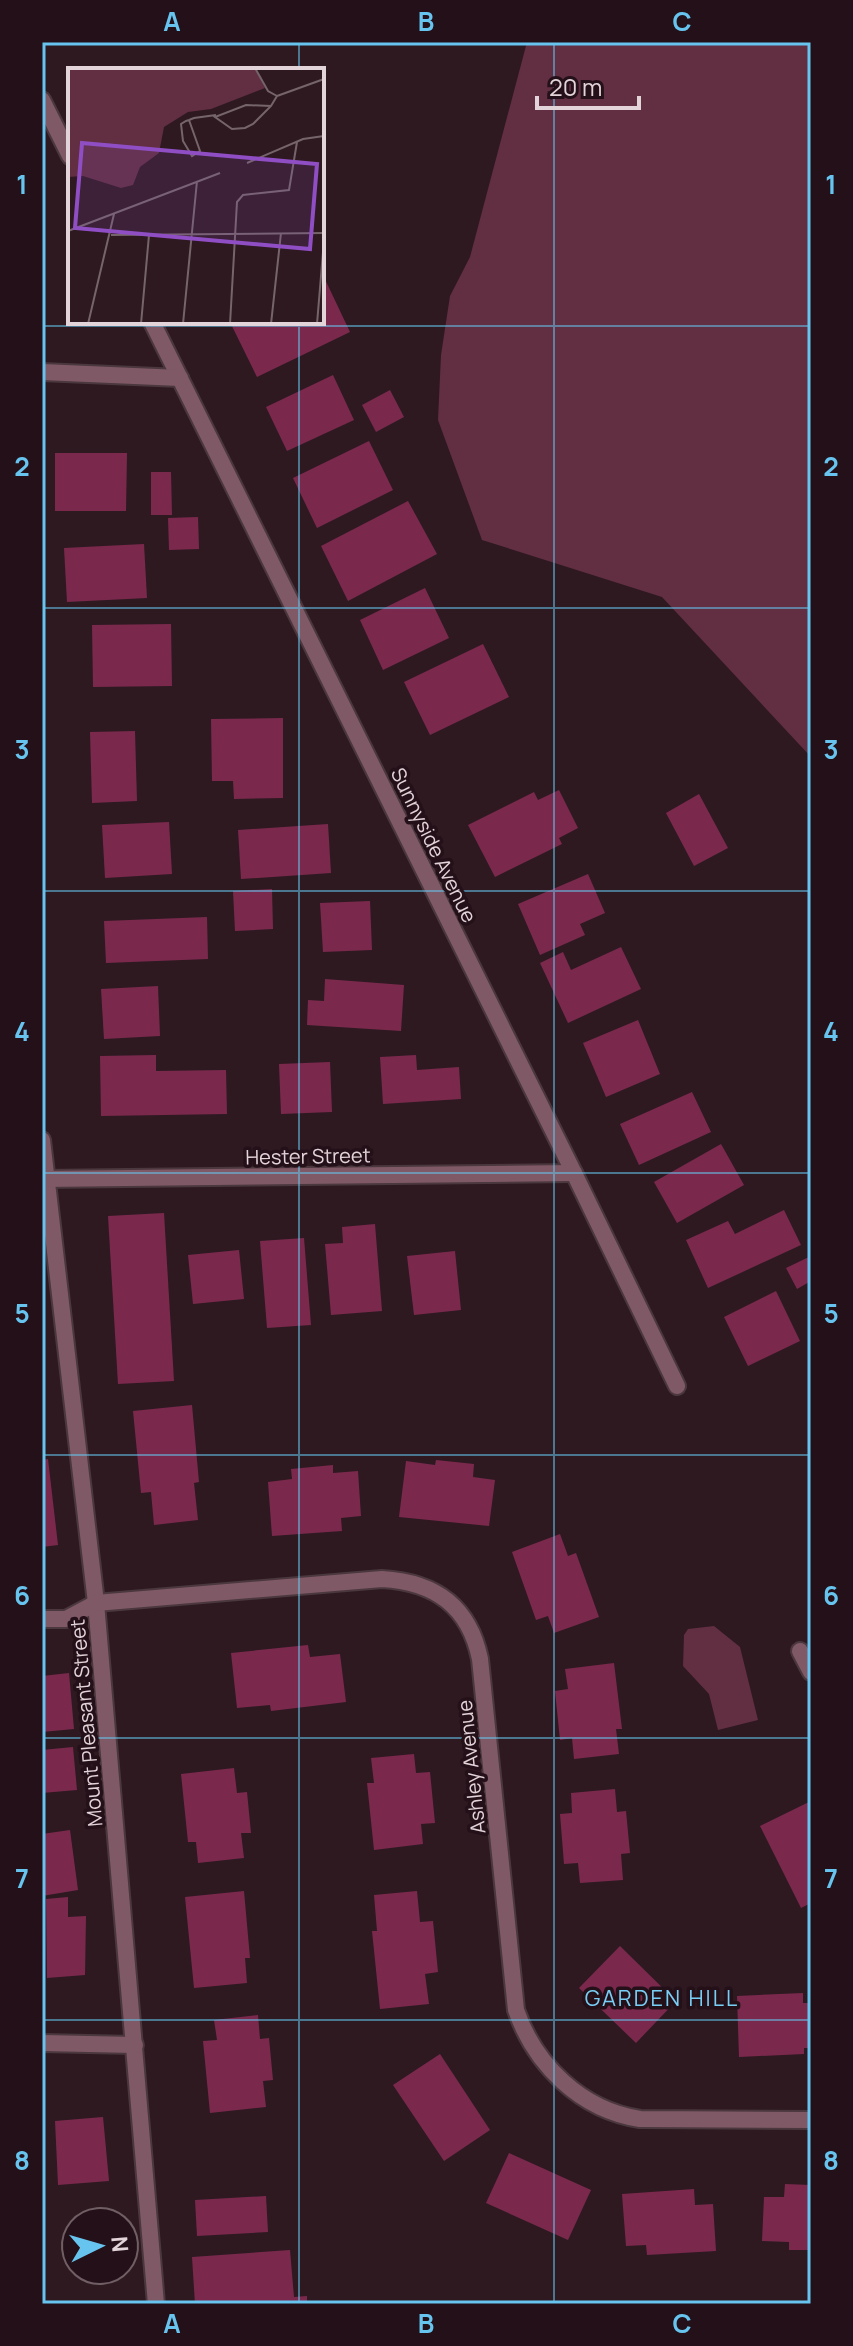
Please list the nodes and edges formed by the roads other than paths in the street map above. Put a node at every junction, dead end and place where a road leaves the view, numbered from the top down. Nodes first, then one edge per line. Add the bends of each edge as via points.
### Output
1 (42, 100) edge
2 (68, 152) edge
3 (153, 324) edge
4 (42, 372) edge
5 (180, 378) junction
6 (42, 1140) edge
7 (574, 1173) junction
8 (44, 1179) edge
9 (677, 1386) dead end
10 (96, 1603) junction
11 (42, 1619) edge
12 (800, 1651) dead end
13 (811, 1672) edge
14 (42, 2043) edge
15 (135, 2045) junction
16 (811, 2120) edge
17 (156, 2304) edge

1 - 2 street
3 - 5 street, Sunnyside Avenue
4 - 5 street
5 - 7 street, Sunnyside Avenue
6 - 8 street, Mount Pleasant Street
7 - 8 street, Hester Street
7 - 9 street, Sunnyside Avenue
8 - 10 street, Mount Pleasant Street
10 - 11 street, Ashley Avenue via 66,1619
10 - 15 street, Mount Pleasant Street
10 - 16 street, Ashley Avenue via 382,1579 407,1581 448,1600 475,1637 480,1659 516,2010 537,2054 586,2099 622,2116
12 - 13 street
14 - 15 street
15 - 17 street, Mount Pleasant Street

